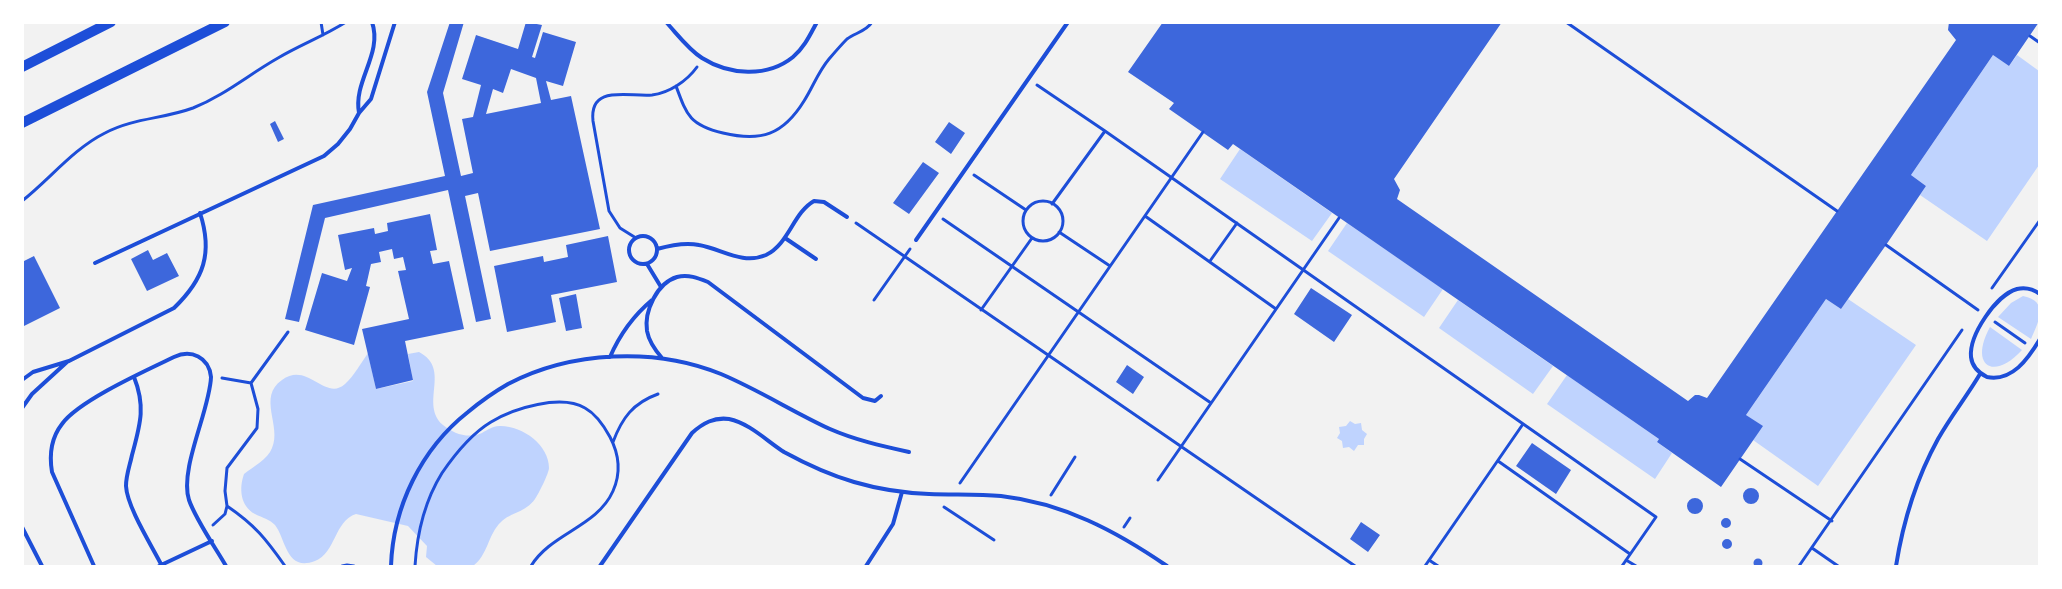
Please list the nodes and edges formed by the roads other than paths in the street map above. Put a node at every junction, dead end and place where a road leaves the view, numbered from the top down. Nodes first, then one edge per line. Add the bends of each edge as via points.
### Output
1 (111, 22) edge
2 (225, 22) edge
3 (372, 22) edge
4 (395, 22) edge
5 (666, 22) edge
6 (818, 22) edge
7 (1068, 22) edge
8 (22, 67) edge
9 (359, 113) junction
10 (22, 123) edge
11 (200, 213) junction
12 (847, 217) road end
13 (785, 238) junction
14 (916, 240) road end
15 (657, 248) junction
16 (816, 259) dead end
17 (95, 262) dead end
18 (647, 264) junction
19 (661, 287) junction
20 (2039, 292) edge
21 (654, 299) junction
22 (2040, 339) edge
23 (610, 357) junction
24 (662, 358) junction
25 (69, 361) junction
26 (1980, 374) junction
27 (134, 377) junction
28 (22, 380) edge
29 (881, 396) dead end
30 (22, 408) edge
31 (909, 452) dead end
32 (902, 492) junction
33 (22, 527) edge
34 (212, 540) junction
35 (42, 566) edge
36 (94, 566) edge
37 (161, 566) edge
38 (226, 566) edge
39 (391, 566) edge
40 (600, 566) edge
41 (866, 566) edge
42 (1167, 566) edge
43 (1896, 566) edge

1 - 8 main road
2 - 10 main road
3 - 9 lane via 375,45 358,94
4 - 9 lane via 371,99
5 - 6 lane via 702,58 720,67 753,72 769,69 793,57
7 - 14 lane
9 - 11 lane via 338,144 324,156
11 - 17 lane
11 - 25 lane via 205,229 204,264 188,295 157,318
12 - 13 lane via 824,202 814,201
13 - 15 lane via 767,254 744,260 698,245
13 - 16 lane
15 - 18 lane via 655,258
15 - 18 lane via 646,236 636,238 629,247 631,259
18 - 19 lane
19 - 21 lane
19 - 29 lane via 678,277 688,276 708,282 863,398 875,401
20 - 26 lane via 2016,289 2000,300 1986,316 1971,349 1971,358
21 - 23 lane via 624,329
21 - 24 lane via 649,308 647,330
22 - 26 lane via 2019,366 2003,378 1987,378
23 - 24 lane
23 - 39 lane via 533,373 508,384 462,416 430,451 418,471 394,536
24 - 31 lane via 720,374 854,438
25 - 28 lane via 34,372
25 - 30 lane via 32,394
26 - 43 lane via 1926,464 1906,517
27 - 34 lane via 188,353 203,359 208,365 211,377 187,482 190,500
27 - 36 lane via 71,414 62,423 51,446 50,459 56,484
27 - 37 lane via 142,412 127,477 127,493
32 - 40 lane via 853,482 823,470 786,452 737,421 710,420 700,425 683,444
32 - 41 lane via 893,524
32 - 42 lane via 1001,496 1045,505 1094,522
33 - 35 lane
34 - 37 lane
34 - 38 lane

